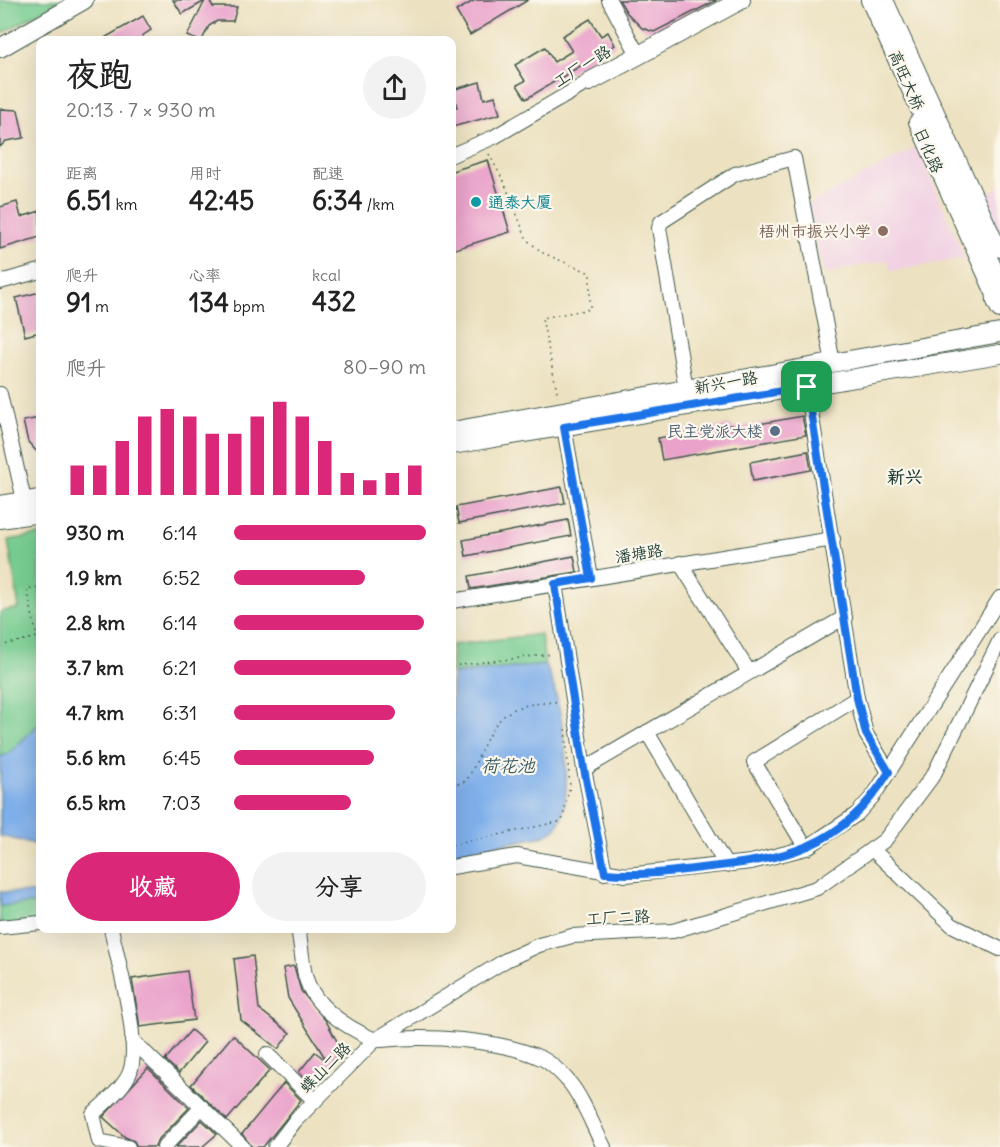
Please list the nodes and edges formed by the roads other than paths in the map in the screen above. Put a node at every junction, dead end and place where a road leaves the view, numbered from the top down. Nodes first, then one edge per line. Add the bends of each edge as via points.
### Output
1 (61, 0) edge
2 (84, 0) edge
3 (609, 0) edge
4 (726, 0) edge
5 (741, 0) edge
6 (860, 0) edge
7 (870, 0) edge
8 (878, 0) edge
9 (886, 0) edge
10 (0, 35) edge
11 (0, 48) edge
12 (636, 51) junction
13 (589, 82) junction
14 (456, 153) edge
15 (976, 224) junction
16 (1000, 250) edge
17 (1000, 267) edge
18 (36, 272) edge
19 (0, 282) edge
20 (998, 305) edge
21 (1000, 333) edge
22 (1000, 354) edge
23 (833, 363) junction
24 (807, 387) junction
25 (686, 389) junction
26 (0, 394) edge
27 (563, 419) junction
28 (456, 431) edge
29 (456, 445) edge
30 (0, 505) edge
31 (33, 507) edge
32 (0, 519) edge
33 (833, 539) junction
34 (680, 563) junction
35 (591, 578) junction
36 (555, 584) junction
37 (1000, 598) edge
38 (456, 600) edge
39 (845, 617) junction
40 (1000, 640) edge
41 (749, 672) junction
42 (857, 698) junction
43 (647, 732) junction
44 (584, 769) junction
45 (889, 772) junction
46 (806, 848) junction
47 (872, 849) junction
48 (456, 866) edge
49 (726, 866) junction
50 (605, 873) junction
51 (36, 923) edge
52 (0, 927) edge
53 (112, 933) edge
54 (299, 933) edge
55 (1000, 949) edge
56 (132, 1040) junction
57 (375, 1040) junction
58 (267, 1054) dead end
59 (315, 1101) junction
60 (201, 1107) junction
61 (128, 1147) edge
62 (164, 1147) edge
63 (243, 1147) edge
64 (275, 1147) edge
65 (604, 1147) edge

1 - 10 main road
2 - 11 main road
3 - 12 street
4 - 12 street, 工厂一路
5 - 13 main road
6 - 20 street, 日化路
7 - 15 main road, 高旺大桥
8 - 15 main road, 高旺大桥
9 - 16 street, 日化路
12 - 13 street, 工厂一路
13 - 14 street, 工厂一路
15 - 17 main road
15 - 20 main road, 日化路 via 994,271
18 - 19 street
21 - 23 main road, 新兴一路
22 - 24 main road, 新兴一路
23 - 25 main road, 新兴一路
23 - 25 street via 794,158 735,174 662,222 659,228
24 - 27 main road, 新兴一路
24 - 33 street
25 - 27 main road, 新兴一路
26 - 31 street
27 - 28 main road, 新兴一路
27 - 29 main road, 新兴一路
27 - 35 street
30 - 31 main road
31 - 32 main road
33 - 34 street, 潘塘路
33 - 39 street
34 - 35 street, 潘塘路
34 - 41 street
35 - 36 street, 潘塘路
36 - 38 street, 潘塘路
36 - 44 street
37 - 45 street
39 - 41 street
39 - 42 street
40 - 47 street, 工厂二路 via 934,774 885,840
41 - 43 street
42 - 45 street via 866,734
42 - 46 street via 754,762
43 - 44 street
43 - 49 street
44 - 50 street
45 - 46 street via 856,814
46 - 49 street
47 - 55 street via 952,925
47 - 57 street, 工厂二路 via 817,888 674,931 572,936 539,945 475,978
48 - 50 street via 518,856
49 - 50 street via 647,875
51 - 52 street
53 - 56 street
54 - 57 street, 蝶山二路 via 306,978 316,997 351,1029
56 - 60 street
56 - 61 street via 130,1073 93,1114 99,1141
57 - 59 street, 蝶山二路
57 - 65 street via 438,1038 543,1058 569,1083
58 - 59 street
59 - 64 street, 蝶山二路
60 - 62 street
60 - 63 street

